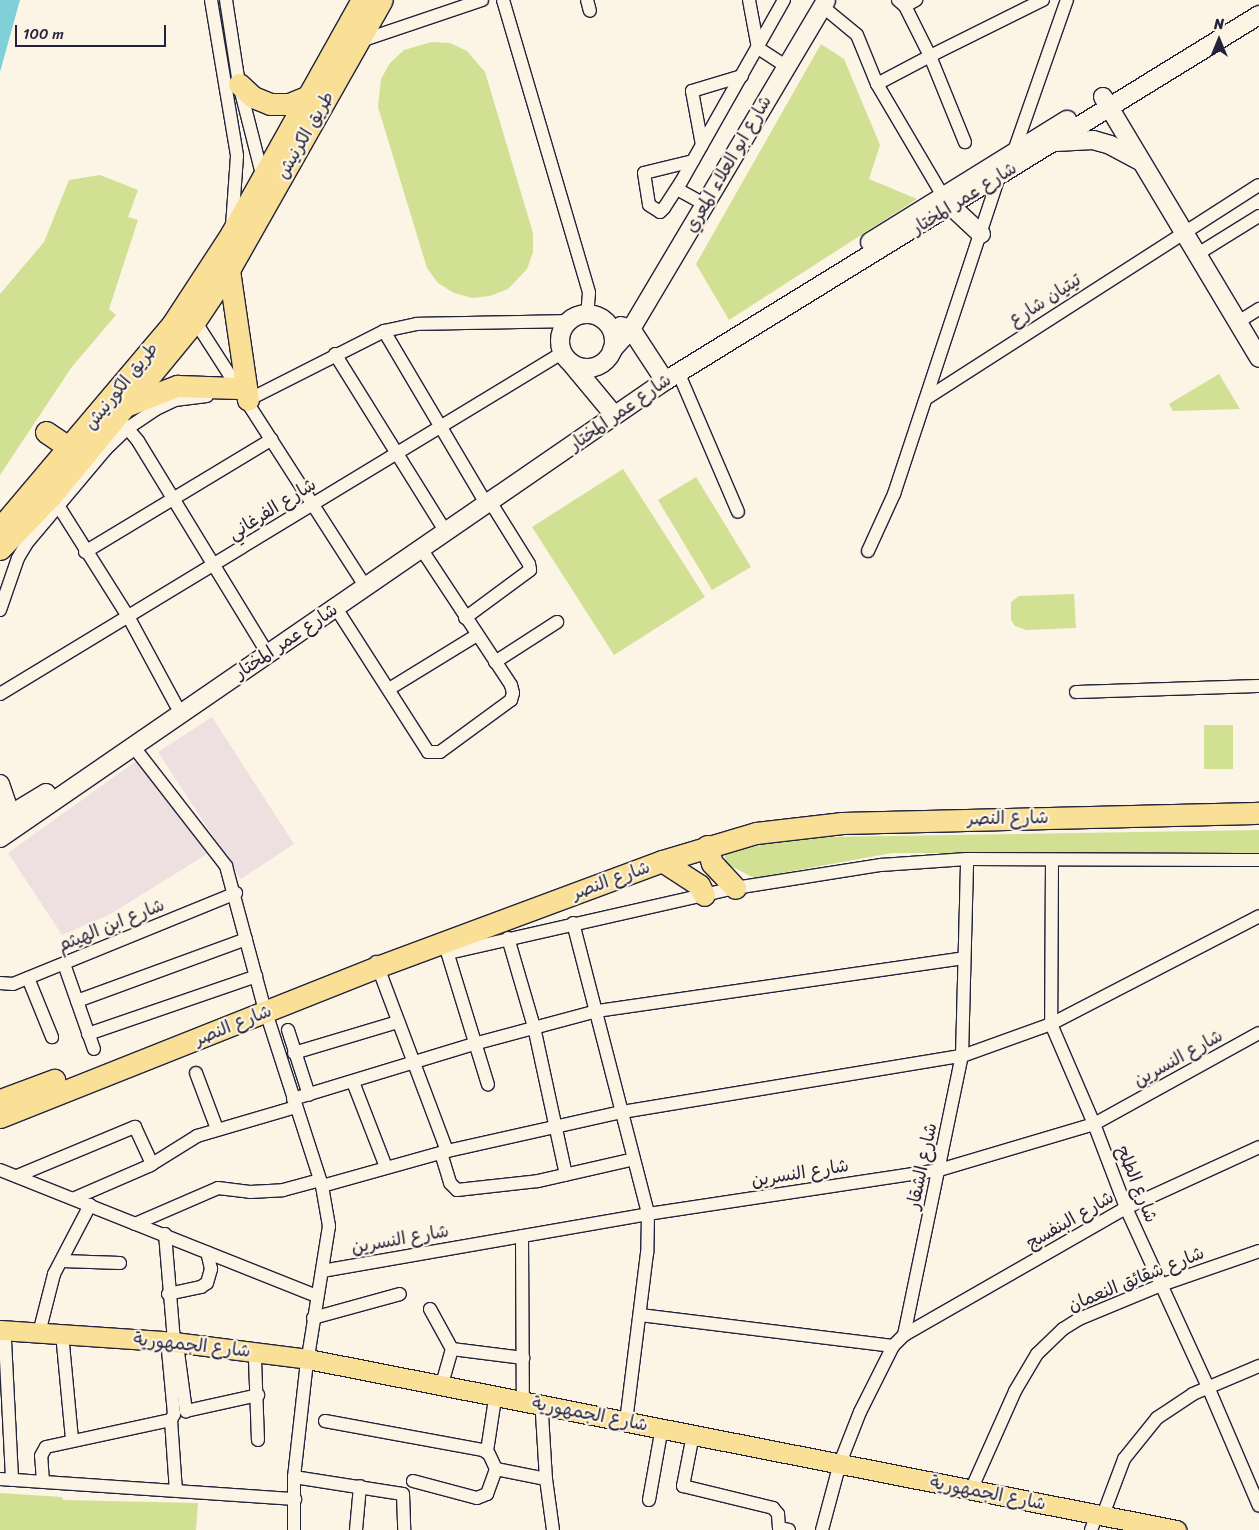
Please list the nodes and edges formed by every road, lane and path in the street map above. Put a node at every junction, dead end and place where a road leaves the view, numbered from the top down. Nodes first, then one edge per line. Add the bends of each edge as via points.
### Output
1 (211, 0) edge
2 (226, 0) edge
3 (362, 0) edge
4 (382, 0) edge
5 (482, 0) edge
6 (503, 0) edge
7 (749, 0) edge
8 (784, 0) edge
9 (1043, 0) edge
10 (1066, 0) edge
11 (906, 2) edge
12 (824, 3) edge
13 (1259, 3) edge
14 (1259, 15) edge
15 (358, 42) junction
16 (758, 48) junction
17 (234, 55) junction
18 (930, 56) junction
19 (220, 60) junction
20 (786, 66) junction
21 (742, 76) junction
22 (239, 84) junction
23 (877, 84) junction
24 (306, 97) junction
25 (1106, 102) junction
26 (964, 142) dead end
27 (1053, 142) junction
28 (702, 145) junction
29 (1014, 151) junction
30 (693, 161) junction
31 (1141, 162) junction
32 (999, 177) junction
33 (266, 185) junction
34 (1259, 185) edge
35 (677, 189) junction
36 (947, 201) junction
37 (704, 204) junction
38 (1259, 216) edge
39 (1182, 232) junction
40 (231, 234) junction
41 (981, 234) junction
42 (1196, 254) junction
43 (229, 270) junction
44 (1259, 309) edge
45 (586, 314) junction
46 (604, 320) junction
47 (195, 321) junction
48 (569, 321) junction
49 (1238, 322) junction
50 (631, 329) junction
51 (384, 331) junction
52 (612, 350) junction
53 (335, 354) junction
54 (566, 357) junction
55 (1259, 358) edge
56 (668, 376) junction
57 (243, 394) junction
58 (928, 398) junction
59 (611, 412) junction
60 (122, 417) junction
61 (438, 426) junction
62 (46, 432) dead end
63 (272, 439) junction
64 (70, 448) junction
65 (396, 453) junction
66 (173, 499) junction
67 (55, 500) junction
68 (486, 500) junction
69 (313, 503) junction
70 (738, 512) dead end
71 (441, 524) junction
72 (0, 528) edge
73 (0, 549) edge
74 (422, 550) junction
75 (868, 551) dead end
76 (85, 552) junction
77 (214, 566) junction
78 (364, 583) junction
79 (336, 608) junction
80 (0, 610) edge
81 (129, 618) junction
82 (465, 618) junction
83 (556, 622) dead end
84 (477, 635) junction
85 (263, 646) junction
86 (495, 662) junction
87 (1259, 686) edge
88 (389, 689) junction
89 (1076, 692) dead end
90 (0, 694) edge
91 (176, 705) junction
92 (133, 746) junction
93 (81, 776) junction
94 (0, 784) edge
95 (1259, 804) edge
96 (1259, 813) edge
97 (8, 822) edge
98 (0, 838) edge
99 (707, 846) junction
100 (967, 859) junction
101 (1052, 860) junction
102 (1259, 860) edge
103 (662, 861) junction
104 (735, 888) junction
105 (236, 893) junction
106 (704, 895) junction
107 (1259, 916) edge
108 (573, 923) junction
109 (508, 938) junction
110 (246, 939) junction
111 (444, 943) junction
112 (963, 958) junction
113 (376, 963) junction
114 (64, 964) junction
115 (256, 976) junction
116 (28, 978) junction
117 (0, 983) edge
118 (77, 1001) junction
119 (265, 1008) junction
120 (597, 1011) junction
121 (398, 1022) junction
122 (1050, 1024) junction
123 (534, 1027) junction
124 (288, 1030) dead end
125 (1259, 1033) edge
126 (88, 1034) junction
127 (52, 1037) dead end
128 (474, 1044) junction
129 (94, 1049) dead end
130 (294, 1053) junction
131 (962, 1056) junction
132 (414, 1063) junction
133 (196, 1073) dead end
134 (353, 1082) junction
135 (488, 1085) dead end
136 (308, 1095) junction
137 (0, 1100) edge
138 (294, 1103) junction
139 (622, 1112) junction
140 (0, 1117) edge
141 (1094, 1124) junction
142 (556, 1128) junction
143 (217, 1129) junction
144 (1259, 1147) edge
145 (444, 1152) junction
146 (634, 1160) junction
147 (152, 1164) junction
148 (386, 1167) junction
149 (0, 1170) edge
150 (939, 1170) junction
151 (566, 1175) junction
152 (16, 1176) junction
153 (321, 1183) junction
154 (75, 1198) junction
155 (90, 1205) junction
156 (1126, 1208) junction
157 (648, 1214) junction
158 (135, 1224) junction
159 (165, 1234) junction
160 (522, 1236) junction
161 (1259, 1251) edge
162 (207, 1252) junction
163 (62, 1260) junction
164 (120, 1263) dead end
165 (322, 1271) junction
166 (1161, 1285) junction
167 (168, 1294) junction
168 (400, 1294) dead end
169 (317, 1296) junction
170 (430, 1308) dead end
171 (640, 1315) junction
172 (314, 1318) junction
173 (39, 1333) junction
174 (904, 1335) junction
175 (2, 1336) edge
176 (63, 1344) junction
177 (893, 1346) junction
178 (173, 1348) junction
179 (452, 1349) junction
180 (523, 1358) junction
181 (255, 1359) junction
182 (307, 1364) junction
183 (1259, 1366) edge
184 (442, 1385) junction
185 (1208, 1387) junction
186 (258, 1395) junction
187 (523, 1401) junction
188 (494, 1405) junction
189 (542, 1414) junction
190 (171, 1420) junction
191 (325, 1421) dead end
192 (626, 1421) junction
193 (660, 1438) junction
194 (72, 1440) junction
195 (258, 1440) dead end
196 (691, 1445) junction
197 (487, 1451) junction
198 (496, 1469) junction
199 (838, 1469) junction
200 (294, 1477) junction
201 (546, 1479) junction
202 (6, 1480) edge
203 (43, 1482) junction
204 (413, 1482) dead end
205 (360, 1486) junction
206 (971, 1490) junction
207 (176, 1491) junction
208 (295, 1499) junction
209 (649, 1500) dead end
210 (1259, 1506) edge
211 (1096, 1522) edge
212 (782, 1529) edge
213 (294, 1530) edge
214 (356, 1530) edge
215 (404, 1530) edge
216 (553, 1530) edge
217 (822, 1530) edge
218 (1129, 1530) edge
219 (1176, 1530) edge

1 - 19 street
2 - 17 street
3 - 24 highway, طريق الكرنيش
4 - 15 highway, طريق الكرنيش
5 - 15 street
6 - 45 street via 589,293
7 - 16 street
8 - 16 street
9 - 18 street
10 - 29 street
11 - 18 street
12 - 20 main road, شارع ابو العلاء المعري
12 - 23 street via 857,35
13 - 25 main road, شارع عمر المختار
14 - 25 main road, شارع عمر المختار
15 - 33 highway, طريق الكرنيش
16 - 20 street
16 - 21 street
17 - 19 street
17 - 22 street
18 - 23 street
18 - 26 street
19 - 40 street via 237,156
20 - 37 main road, شارع ابو العلاء المعري
21 - 28 street
21 - 28 street via 692,91
22 - 24 highway via 253,97 270,104 289,104
22 - 33 street
23 - 36 street
24 - 33 highway, طريق الكرنيش
25 - 27 main road, شارع عمر المختار
25 - 29 main road, شارع عمر المختار
25 - 31 main road
27 - 31 main road via 1093,140 1110,145
27 - 32 main road, شارع عمر المختار
28 - 30 street
29 - 36 main road, شارع عمر المختار
30 - 35 street
30 - 35 street via 644,173 649,205 654,210 660,212
31 - 39 main road
32 - 36 main road, شارع عمر المختار
32 - 41 street
33 - 40 highway, طريق الكرنيش
33 - 43 highway, طريق الكرنيش
34 - 39 street, تيتيان شارع
35 - 37 street
36 - 41 main road
36 - 56 main road, شارع عمر المختار
37 - 50 main road, شارع ابو العلاء المعري
38 - 42 street
39 - 42 main road
39 - 58 street, تيتيان شارع
40 - 64 highway, طريق الكورنيش via 173,323
41 - 58 street
42 - 49 main road
43 - 47 highway, طريق الكورنيش
43 - 57 highway
44 - 49 street
45 - 46 main road
45 - 48 main road
46 - 50 main road
46 - 52 main road via 613,334
47 - 57 street
47 - 60 highway, طريق الكورنيش
48 - 51 street via 417,324
48 - 54 main road via 561,332
49 - 55 main road
50 - 52 main road, شارع ابو العلاء المعري
50 - 56 main road
51 - 53 street
51 - 61 street
52 - 54 main road via 608,358 594,367 577,366
53 - 57 street
53 - 65 street
54 - 59 main road
54 - 61 street, شارع الفرغاني
56 - 59 main road, شارع عمر المختار
56 - 70 street
57 - 60 highway via 209,384 177,386
57 - 63 street
58 - 75 street via 894,494
59 - 68 main road, شارع عمر المختار
60 - 66 street
60 - 67 highway, طريق الكورنيش
61 - 65 street, شارع الفرغاني
61 - 68 street
62 - 64 highway
63 - 66 street
63 - 69 street
64 - 72 highway, طريق الكورنيش
65 - 69 street, شارع الفرغاني
65 - 71 street
66 - 76 street
66 - 77 street
67 - 73 highway, طريق الكورنيش
67 - 76 street
67 - 80 street via 18,558
68 - 71 main road, شارع عمر المختار
68 - 74 main road, شارع عمر المختار
68 - 82 street via 530,564 530,570
69 - 77 street, شارع الفرغاني
69 - 78 street
71 - 78 main road, شارع عمر المختار
74 - 78 main road, شارع عمر المختار
74 - 82 street
76 - 81 street
77 - 81 street, شارع الفرغاني
77 - 85 street
78 - 79 main road, شارع عمر المختار
78 - 85 main road, شارع عمر المختار
79 - 88 street
79 - 92 main road, شارع عمر المختار
81 - 90 street, شارع الفرغاني
81 - 91 street
82 - 84 street
83 - 86 street
84 - 86 street
84 - 88 street
85 - 91 main road, شارع عمر المختار
86 - 88 street via 510,685 511,700 440,752 428,752
87 - 89 street
91 - 93 main road, شارع عمر المختار
92 - 93 main road, شارع عمر المختار
92 - 105 street via 226,866
93 - 97 main road, شارع عمر المختار
94 - 97 main road
95 - 111 highway, شارع النصر via 937,807 791,814 711,830 661,846
96 - 99 highway, شارع النصر via 842,823 756,833
97 - 98 main road, شارع عمر المختار
99 - 103 highway, شارع النصر
99 - 104 highway via 712,863
100 - 101 street
100 - 104 street via 881,865
100 - 112 street, شارع الشقار
101 - 102 street
101 - 122 street, شارع الطلح
103 - 106 highway via 699,885
103 - 111 highway, شارع النصر
104 - 106 street
105 - 110 street
105 - 114 street, شارع ابن الهيثم
106 - 108 street
107 - 122 street
108 - 109 street
108 - 120 street
109 - 111 street
109 - 123 street
110 - 115 street
110 - 118 street
111 - 113 highway, شارع النصر
111 - 128 street
112 - 120 street
112 - 131 street, شارع الشقار
113 - 119 highway, شارع النصر
113 - 121 street
114 - 116 street, شارع ابن الهيثم
114 - 118 street
115 - 119 street
115 - 126 street
116 - 117 street, شارع ابن الهيثم via 13,984
116 - 127 street
118 - 126 street
119 - 137 highway, شارع النصر
119 - 138 street
119 - 140 highway, شارع النصر
120 - 123 street
120 - 139 street
121 - 130 street
121 - 132 street
122 - 131 street
122 - 141 street, شارع الطلح
123 - 128 street
123 - 142 street
124 - 130 street
125 - 141 street, شارع النسرين
126 - 129 street
128 - 132 street
128 - 135 street
130 - 136 street
131 - 139 street
131 - 150 street, شارع الشقار
132 - 134 street
132 - 145 street
133 - 143 street
134 - 136 street
134 - 148 street
136 - 138 street
138 - 143 street
138 - 153 street
139 - 142 street
139 - 146 street
141 - 150 street, شارع النسرين
141 - 156 street, شارع الطلح
142 - 145 street
142 - 151 street
143 - 147 street via 190,1140
144 - 156 street, شارع البنفسج
145 - 148 street
145 - 151 street via 450,1183 457,1190 527,1183
146 - 151 street
146 - 157 street
147 - 152 street via 135,1127
147 - 154 street
148 - 153 street
149 - 152 street
150 - 157 street, شارع النسرين
150 - 174 street, شارع الشقار
152 - 154 street
153 - 158 street via 250,1192 218,1188
153 - 165 street via 329,1226
154 - 155 street
155 - 158 street
155 - 163 street
156 - 166 street, شارع الطلح
156 - 174 street, شارع البنفسج
157 - 160 street, شارع النسرين
157 - 171 street
158 - 159 street
159 - 162 street
159 - 167 street
160 - 165 street, شارع النسرين
160 - 180 street
161 - 166 street, شارع شقائق النعمان
162 - 167 street via 211,1269 207,1283
162 - 169 street
163 - 164 street
163 - 173 street via 54,1274
165 - 169 street
166 - 185 street, شارع الطلح
166 - 206 street, شارع شقائق النعمان via 1079,1319 1048,1341 1015,1390
167 - 178 street
168 - 172 street
169 - 172 street
170 - 179 street
171 - 177 street
171 - 192 street
172 - 182 street
173 - 175 main road, شارع الجمهورية
173 - 178 main road, شارع الجمهورية
174 - 177 street
175 - 176 main road, شارع الجمهورية
175 - 202 street
176 - 178 main road, شارع الجمهورية
176 - 194 street
177 - 199 street
178 - 181 main road, شارع الجمهورية
178 - 182 main road, شارع الجمهورية
178 - 186 street via 186,1411
178 - 190 street via 174,1414
179 - 180 street
179 - 184 street
180 - 187 street
181 - 182 main road, شارع الجمهورية
181 - 186 street
182 - 184 main road, شارع الجمهورية
182 - 188 main road, شارع الجمهورية
182 - 200 street
183 - 185 street
184 - 187 main road, شارع الجمهورية
185 - 210 street, شارع الطلح
185 - 211 street via 1165,1411 1140,1436 1118,1472
186 - 195 street
187 - 192 main road, شارع الجمهورية
188 - 189 main road, شارع الجمهورية
188 - 197 street
189 - 193 main road, شارع الجمهورية
189 - 201 street
190 - 194 street
190 - 207 street
191 - 197 street
192 - 199 main road, شارع الجمهورية
193 - 196 main road, شارع الجمهورية
193 - 209 street
194 - 203 street via 41,1451
196 - 199 main road, شارع الجمهورية
196 - 212 street via 683,1486 773,1508
197 - 198 street
198 - 201 street
198 - 204 street via 487,1494 477,1498
199 - 206 main road, شارع الجمهورية
199 - 211 main road, شارع الجمهورية
199 - 217 street
200 - 205 street
200 - 208 street
201 - 216 street
202 - 203 street
203 - 207 street
205 - 214 street
205 - 215 street via 403,1494
206 - 211 main road, شارع الجمهورية
207 - 208 street
208 - 213 street
211 - 218 main road, شارع الجمهورية
211 - 219 main road, شارع الجمهورية

